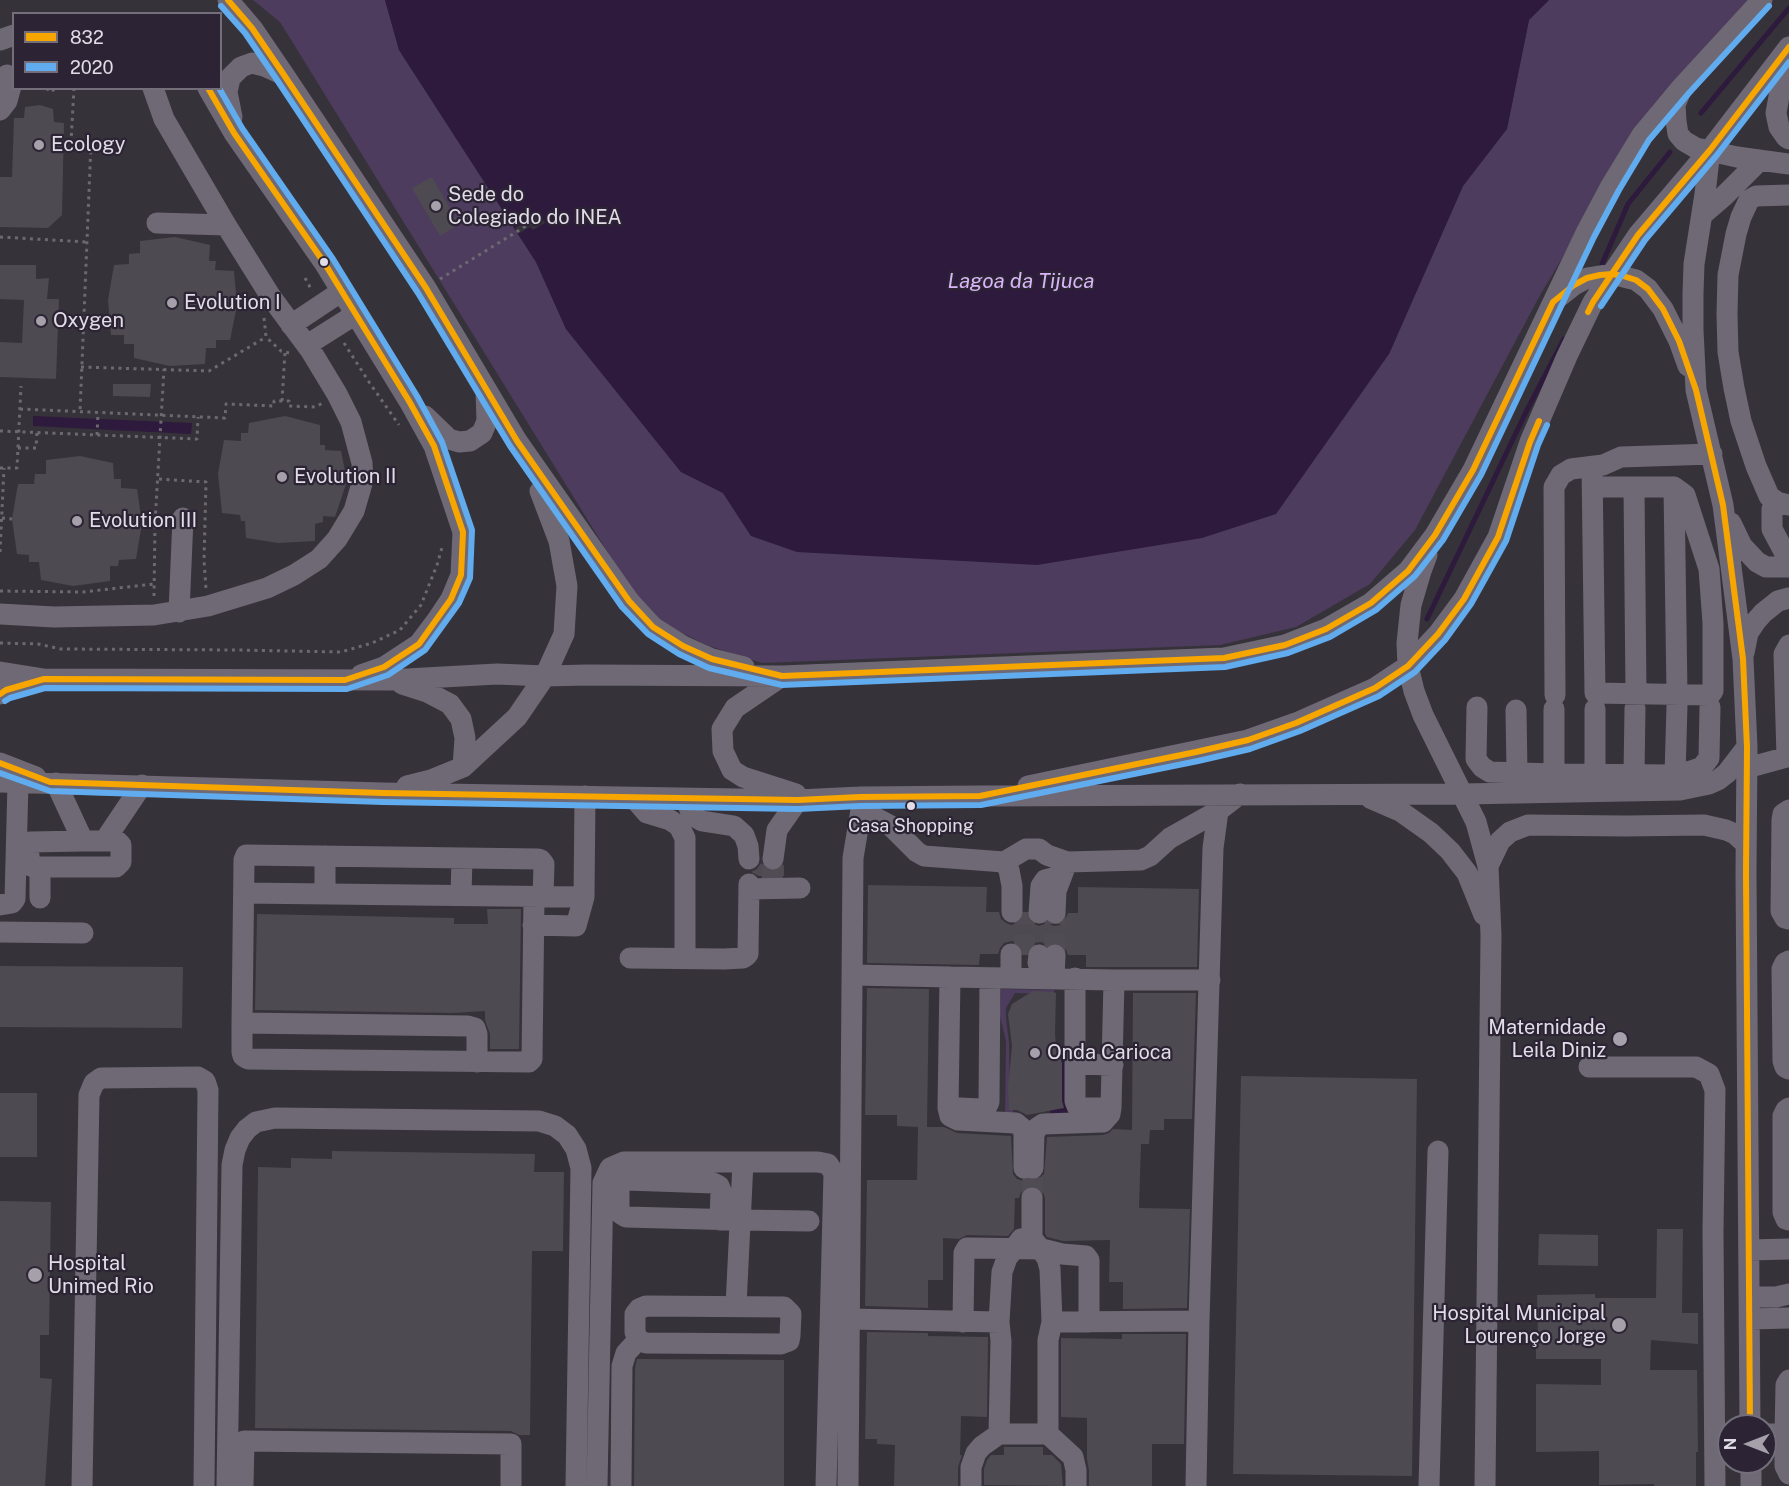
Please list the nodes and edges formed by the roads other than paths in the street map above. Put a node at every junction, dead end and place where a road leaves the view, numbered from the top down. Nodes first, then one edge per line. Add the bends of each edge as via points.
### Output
1 (228, 0) edge
2 (1762, 0) edge
3 (1788, 48) edge
4 (284, 75) junction
5 (7, 81) edge
6 (1682, 87) junction
7 (144, 90) edge
8 (154, 90) edge
9 (209, 90) edge
10 (0, 110) edge
11 (164, 119) junction
12 (234, 133) junction
13 (1789, 139) edge
14 (1710, 150) junction
15 (1760, 160) junction
16 (1789, 164) edge
17 (1789, 195) edge
18 (1702, 215) junction
19 (157, 223) dead end
20 (226, 225) junction
21 (1612, 274) junction
22 (342, 291) junction
23 (1553, 302) junction
24 (356, 314) junction
25 (291, 325) junction
26 (307, 345) junction
27 (486, 389) junction
28 (1696, 390) junction
29 (409, 401) junction
30 (517, 441) junction
31 (1712, 454) junction
32 (1593, 477) junction
33 (1634, 487) junction
34 (1674, 487) junction
35 (1783, 503) edge
36 (1723, 505) junction
37 (183, 518) dead end
38 (1435, 535) junction
39 (1789, 561) edge
40 (1789, 567) edge
41 (1733, 588) junction
42 (1711, 591) junction
43 (1789, 598) edge
44 (179, 612) junction
45 (0, 614) edge
46 (1789, 645) edge
47 (1743, 659) junction
48 (1408, 666) junction
49 (0, 672) edge
50 (545, 676) junction
51 (783, 676) junction
52 (44, 678) junction
53 (345, 680) junction
54 (389, 680) junction
55 (0, 694) edge
56 (1677, 700) junction
57 (1635, 701) junction
58 (1710, 706) dead end
59 (1478, 707) dead end
60 (1595, 709) dead end
61 (1516, 710) dead end
62 (1747, 747) junction
63 (1788, 757) edge
64 (0, 763) edge
65 (463, 767) junction
66 (1747, 768) junction
67 (1516, 773) junction
68 (1554, 774) junction
69 (1595, 775) junction
70 (1676, 775) junction
71 (1628, 780) junction
72 (9, 782) edge
73 (53, 783) junction
74 (142, 785) junction
75 (383, 793) junction
76 (1240, 794) junction
77 (1362, 794) junction
78 (1463, 794) junction
79 (585, 796) junction
80 (980, 796) junction
81 (634, 798) junction
82 (686, 799) junction
83 (805, 800) junction
84 (860, 803) junction
85 (1789, 810) edge
86 (1218, 811) junction
87 (105, 840) junction
88 (83, 841) junction
89 (1746, 843) junction
90 (325, 856) junction
91 (462, 858) junction
92 (750, 859) tunnel mouth
93 (773, 859) tunnel mouth
94 (1488, 866) junction
95 (40, 867) junction
96 (1064, 869) junction
97 (1007, 870) junction
98 (800, 888) dead end
99 (244, 893) junction
100 (325, 893) junction
101 (461, 896) junction
102 (538, 897) junction
103 (584, 897) junction
104 (40, 898) dead end
105 (0, 905) edge
106 (1789, 919) edge
107 (533, 926) junction
108 (0, 932) edge
109 (83, 933) dead end
110 (1491, 935) junction
111 (630, 958) dead end
112 (685, 959) junction
113 (1789, 961) edge
114 (1024, 963) junction
115 (853, 975) junction
116 (950, 977) junction
117 (1065, 978) junction
118 (1114, 980) junction
119 (1210, 980) junction
120 (242, 1023) junction
121 (477, 1062) junction
122 (1075, 1064) junction
123 (1113, 1065) junction
124 (1589, 1067) dead end
125 (1789, 1069) edge
126 (948, 1108) junction
127 (1111, 1108) junction
128 (1789, 1108) edge
129 (1438, 1151) dead end
130 (743, 1161) junction
131 (730, 1220) junction
132 (1789, 1220) edge
133 (809, 1221) dead end
134 (1015, 1248) junction
135 (1042, 1249) junction
136 (1789, 1249) edge
137 (1749, 1250) junction
138 (1789, 1294) edge
139 (1750, 1297) junction
140 (736, 1306) junction
141 (1789, 1318) edge
142 (849, 1319) junction
143 (1750, 1319) junction
144 (1199, 1321) junction
145 (963, 1322) junction
146 (999, 1322) junction
147 (1052, 1322) junction
148 (1089, 1322) junction
149 (638, 1340) junction
150 (1789, 1380) edge
151 (1750, 1414) edge
152 (1777, 1425) edge
153 (999, 1434) junction
154 (1048, 1434) junction
155 (1777, 1440) edge
156 (1789, 1474) edge
157 (82, 1486) edge
158 (204, 1486) edge
159 (227, 1486) edge
160 (243, 1486) edge
161 (511, 1486) edge
162 (576, 1486) edge
163 (597, 1486) edge
164 (621, 1486) edge
165 (826, 1486) edge
166 (848, 1486) edge
167 (971, 1486) edge
168 (1076, 1486) edge
169 (1196, 1486) edge
170 (1429, 1486) edge
171 (1485, 1486) edge
172 (1715, 1486) edge

1 - 4 street
2 - 6 street
3 - 13 street via 1776,114 1779,127
3 - 14 street
4 - 12 street via 252,63 230,78 227,92
4 - 27 street via 426,288
5 - 10 street via 7,101
6 - 14 street via 1676,105 1678,134 1696,148
6 - 23 street via 1642,135 1611,186
7 - 11 street
8 - 11 street
9 - 12 street
11 - 20 street
12 - 22 street
14 - 15 street
14 - 18 street
14 - 21 street via 1638,235
15 - 16 street
15 - 18 street
17 - 35 street via 1756,196 1749,200 1736,234 1728,275 1728,352 1741,421 1769,496
18 - 28 street via 1693,293
19 - 20 street
20 - 25 street
21 - 23 street via 1574,285
21 - 28 street via 1636,280 1663,309
21 - 48 street via 1593,302 1567,356 1530,442 1498,537 1464,599
22 - 24 street
22 - 25 street
23 - 38 street via 1473,471
24 - 26 street
24 - 29 street
25 - 26 street
26 - 44 street via 351,422 363,480 354,511 319,559 294,575 208,606
27 - 29 street via 487,421 482,433 470,441 449,439
27 - 30 street
28 - 31 street
29 - 53 street via 434,446 463,532 461,575 451,598 419,644 384,667
30 - 50 street via 560,541 567,586 564,634
30 - 51 street via 629,601 653,627 712,659
31 - 32 street via 1621,457 1604,465
31 - 36 street
32 - 33 street
32 - 57 street via 1595,693
32 - 68 street via 1571,469 1561,475 1554,487
33 - 34 street
33 - 57 street
34 - 42 street via 1685,495 1707,560
34 - 56 street
35 - 39 street via 1772,509 1772,529
36 - 40 street via 1742,546 1757,562 1766,567
36 - 41 street
37 - 44 street
38 - 48 street via 1411,605
38 - 51 street via 1408,571 1371,603 1326,629 1285,645 1224,658
41 - 42 street
41 - 47 street
42 - 56 street via 1713,692
43 - 47 street via 1778,601 1756,621 1748,633
44 - 45 street via 54,617
46 - 63 street via 1784,654
47 - 62 street
48 - 78 street via 1423,716
48 - 80 street via 1375,688 1248,740
49 - 52 street
50 - 51 street
50 - 54 street via 497,674
50 - 65 street via 517,717
51 - 83 street via 735,708 722,729 723,751 732,770 743,777
52 - 53 street
52 - 55 street
53 - 54 street
54 - 65 street via 450,704 461,719 465,738
56 - 57 street
56 - 70 street
57 - 71 street
58 - 70 street via 1709,758 1702,767
59 - 67 street via 1476,759 1490,772
60 - 69 street
61 - 67 street
62 - 66 street
62 - 71 street via 1727,773 1709,784 1680,789
63 - 66 street
64 - 73 street
65 - 75 street
66 - 89 street
67 - 68 street
68 - 69 street
69 - 71 street
70 - 71 street
71 - 78 street
72 - 73 street
72 - 105 street via 15,899
73 - 74 street
73 - 88 street
74 - 75 street
74 - 87 street
75 - 79 street
76 - 77 street
76 - 80 street
76 - 86 street
77 - 78 street
77 - 110 street via 1400,811 1450,851 1467,873
78 - 94 street via 1476,822
79 - 81 street
79 - 103 street
80 - 84 street
81 - 82 street
81 - 112 street via 647,813 679,826 685,838
82 - 83 street
82 - 92 street via 690,810 702,821 734,826 744,835
83 - 84 street
83 - 93 street via 777,830
84 - 97 street via 924,856
84 - 115 street via 853,858
85 - 106 street via 1782,820 1781,911
86 - 96 street via 1141,860
86 - 119 street via 1213,848
87 - 88 street
87 - 95 street via 120,845 121,862 116,867
88 - 95 street via 30,842 30,865
89 - 94 street via 1726,830 1704,825 1528,825 1500,841
89 - 137 street
90 - 91 street
90 - 99 street via 246,855
90 - 100 street
91 - 101 street
91 - 102 street via 541,860 544,864
94 - 110 street
95 - 104 street
96 - 97 street via 1039,849 1026,849
96 - 97 street via 1056,891 1033,912 1012,885
98 - 112 street via 750,887 748,954 743,958
99 - 100 street
99 - 120 street
100 - 101 street
101 - 102 street
102 - 103 street
102 - 107 street
103 - 107 street via 576,926
107 - 121 street via 532,1059
108 - 109 street
110 - 171 street
111 - 112 street
113 - 125 street via 1782,969 1783,1061
114 - 116 street
114 - 117 street
114 - 117 street
114 - 126 street via 986,1108
115 - 116 street
115 - 142 street
116 - 126 street
117 - 118 street
117 - 122 street
118 - 119 street
118 - 123 street
119 - 144 street
120 - 121 street via 468,1026 475,1028 477,1034
120 - 121 street via 242,1052 248,1059
122 - 123 street
122 - 127 street via 1077,1106
123 - 127 street
124 - 172 street via 1696,1067 1708,1074 1715,1090
126 - 127 street via 950,1116 958,1120 1016,1123 1024,1133 1028,1168 1037,1128 1043,1124 1103,1122
128 - 132 street via 1783,1116 1783,1212
129 - 170 street
130 - 131 street
130 - 163 street via 624,1162 610,1168 603,1183
130 - 165 street via 818,1161 828,1164 834,1173
131 - 131 street via 626,1216 619,1210 619,1187 627,1180 713,1183 722,1191
131 - 133 street
131 - 140 street
134 - 135 street
134 - 135 street via 1021,1238 1027,1198 1032,1238
134 - 145 street via 967,1248
134 - 146 street via 1002,1272
135 - 147 street via 1050,1269
135 - 148 street via 1086,1256 1089,1260
136 - 137 street
137 - 139 street
138 - 139 street
139 - 143 street
140 - 149 street via 646,1306 635,1314
140 - 149 street via 788,1309 789,1341 781,1344
141 - 143 street
142 - 145 street
142 - 166 street
143 - 151 street
144 - 148 street
144 - 169 street
145 - 146 street
146 - 153 street
147 - 148 street
147 - 154 street via 1048,1340
149 - 164 street via 626,1353 622,1366
150 - 152 street
153 - 154 street
153 - 167 street via 976,1453
154 - 168 street via 1073,1457
155 - 156 street
157 - 158 street via 89,1095 101,1078 198,1077 205,1081 208,1090
159 - 162 street via 235,1150 240,1138 256,1122 287,1119 539,1121 567,1135 581,1168
160 - 161 street via 244,1441 511,1444

